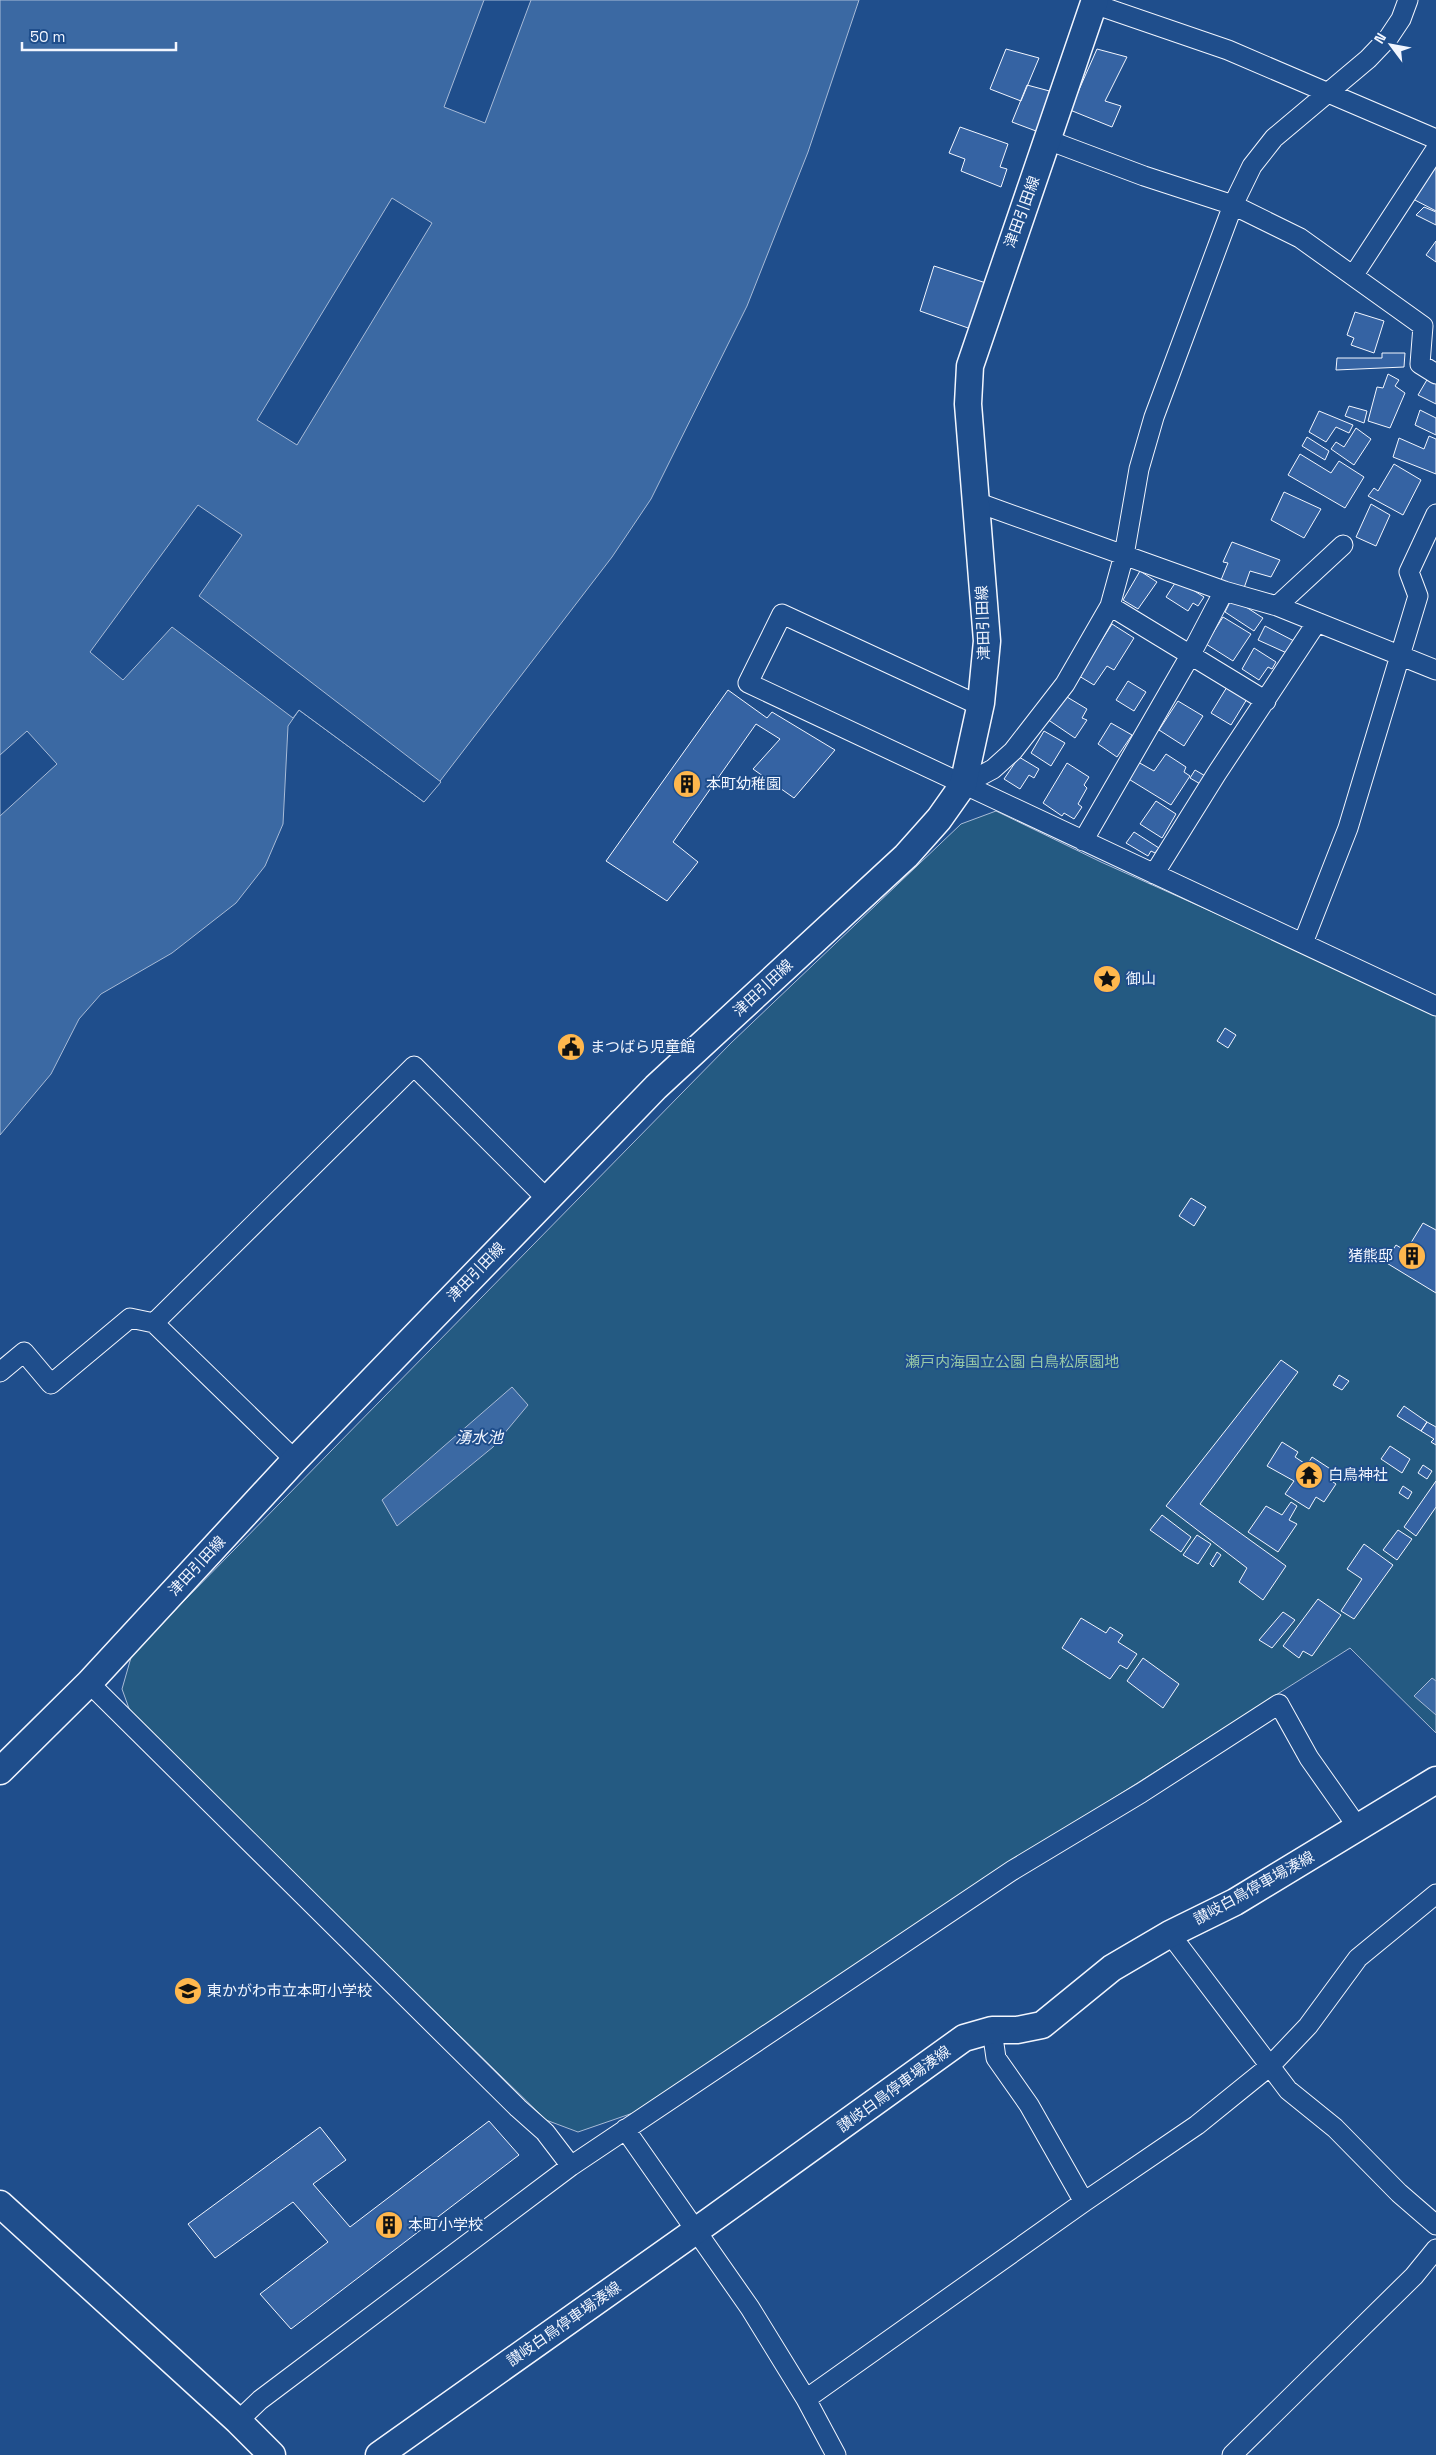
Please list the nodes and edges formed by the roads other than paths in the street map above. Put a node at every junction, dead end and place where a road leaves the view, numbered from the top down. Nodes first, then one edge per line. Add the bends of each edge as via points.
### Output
1 (1408, 0) edge
2 (1094, 2) edge
3 (1327, 92) junction
4 (1436, 139) edge
5 (1048, 140) junction
6 (1436, 149) edge
7 (1232, 205) junction
8 (1353, 276) junction
9 (1436, 374) edge
10 (976, 502) junction
11 (1436, 514) edge
12 (1343, 545) dead end
13 (1124, 555) junction
14 (1224, 590) junction
15 (1110, 606) junction
16 (1277, 606) junction
17 (1317, 622) junction
18 (1191, 654) junction
19 (1401, 656) junction
20 (1436, 670) edge
21 (1266, 701) junction
22 (981, 703) junction
23 (963, 785) junction
24 (1083, 841) junction
25 (1154, 874) junction
26 (1303, 943) junction
27 (1436, 1006) edge
28 (547, 1199) junction
29 (154, 1323) junction
30 (0, 1372) edge
31 (295, 1460) junction
32 (88, 1682) junction
33 (3, 1763) edge
34 (1436, 1780) edge
35 (1360, 1829) junction
36 (1436, 1894) edge
37 (1170, 1934) junction
38 (992, 2030) junction
39 (1270, 2066) junction
40 (625, 2129) junction
41 (571, 2166) junction
42 (1084, 2202) junction
43 (0, 2204) edge
44 (1436, 2225) edge
45 (696, 2231) junction
46 (1436, 2250) edge
47 (806, 2400) junction
48 (238, 2421) junction
49 (272, 2455) edge
50 (379, 2455) edge
51 (836, 2455) edge
52 (1232, 2455) edge

1 - 3 street via 1389,37 1368,59
2 - 3 street via 1228,50
2 - 5 main road, 津田引田線
3 - 4 street
3 - 7 street via 1274,138 1252,166
5 - 7 street
5 - 10 main road, 津田引田線 via 970,366 968,404
6 - 8 street
7 - 8 street via 1300,238
7 - 13 street via 1154,418 1140,469
8 - 9 street via 1423,326 1420,364
10 - 13 street
10 - 22 main road, 津田引田線 via 986,641
11 - 19 street via 1410,572 1418,596
12 - 16 street
13 - 14 street
13 - 15 street
14 - 16 street
14 - 18 street
15 - 18 street
15 - 23 street via 1065,684 1013,751 993,770
16 - 17 street
17 - 19 street
17 - 21 street
18 - 21 street
18 - 24 street
19 - 20 street
19 - 26 street via 1348,828
21 - 25 street
22 - 23 main road, 津田引田線
22 - 23 street via 974,703 782,614 748,682
23 - 24 street
23 - 28 main road, 津田引田線 via 906,856 656,1087
24 - 25 street
25 - 26 street
26 - 27 street
28 - 29 street via 414,1066
28 - 31 main road, 津田引田線
29 - 30 street via 130,1318 51,1384 24,1352
29 - 31 street
31 - 32 main road, 津田引田線
32 - 33 main road, 津田引田線
32 - 41 street via 545,2132
34 - 35 main road, 讃岐白鳥停車場湊線
35 - 37 main road, 讃岐白鳥停車場湊線 via 1235,1902
35 - 40 street via 1309,1758 1278,1704 1013,1870
36 - 39 street via 1358,1958 1308,2026
37 - 38 main road, 讃岐白鳥停車場湊線 via 1112,1968 1042,2025
37 - 39 street
38 - 42 street via 996,2058 1029,2105
38 - 45 main road, 讃岐白鳥停車場湊線 via 964,2038
39 - 42 street via 1197,2125
39 - 44 street via 1288,2090 1335,2128 1399,2193
40 - 41 street
40 - 45 street
41 - 48 street via 260,2400
42 - 47 street
43 - 48 main road
45 - 47 street via 750,2308
45 - 50 main road, 讃岐白鳥停車場湊線
46 - 52 street via 1414,2276
47 - 51 street
48 - 49 main road

